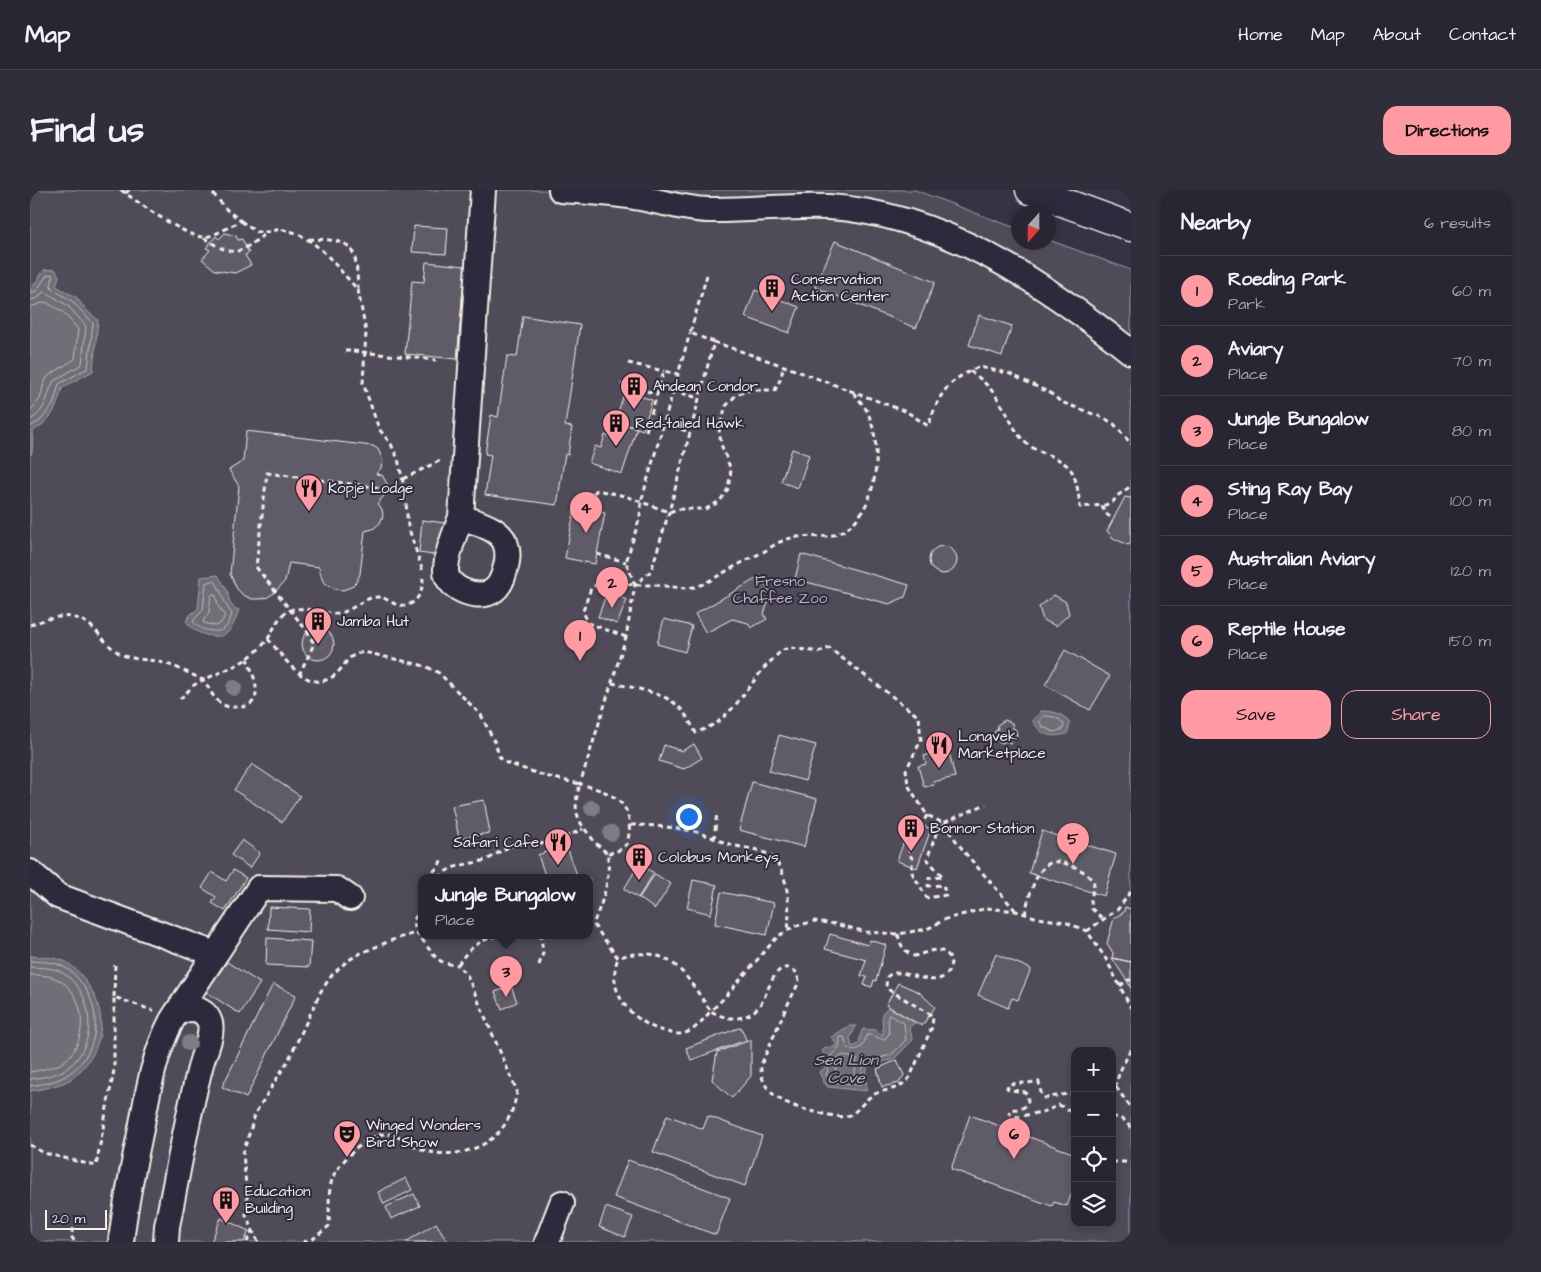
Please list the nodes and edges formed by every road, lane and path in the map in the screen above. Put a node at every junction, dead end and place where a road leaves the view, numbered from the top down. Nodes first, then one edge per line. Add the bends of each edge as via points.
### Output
1 (121, 190) edge
2 (130, 190) edge
3 (210, 190) edge
4 (483, 190) edge
5 (561, 190) edge
6 (1030, 190) edge
7 (125, 193) junction
8 (241, 221) junction
9 (1131, 227) edge
10 (268, 232) junction
11 (203, 238) junction
12 (308, 239) junction
13 (707, 275) dead end
14 (358, 290) junction
15 (690, 334) junction
16 (714, 342) junction
17 (345, 351) dead end
18 (1131, 352) edge
19 (436, 360) dead end
20 (628, 362) dead end
21 (784, 366) junction
22 (664, 371) junction
23 (970, 371) junction
24 (678, 374) junction
25 (621, 384) dead end
26 (673, 391) junction
27 (852, 392) junction
28 (658, 394) junction
29 (699, 398) junction
30 (664, 424) junction
31 (646, 431) dead end
32 (690, 432) junction
33 (1131, 444) edge
34 (445, 458) dead end
35 (402, 479) junction
36 (1131, 486) edge
37 (405, 491) junction
38 (641, 502) junction
39 (1102, 506) junction
40 (586, 509) dead end
41 (669, 512) junction
42 (461, 517) dead end
43 (1113, 519) dead end
44 (597, 554) dead end
45 (626, 562) junction
46 (635, 585) junction
47 (291, 610) junction
48 (30, 625) edge
49 (626, 637) junction
50 (268, 639) junction
51 (247, 659) junction
52 (299, 675) junction
53 (203, 680) junction
54 (612, 683) junction
55 (180, 699) dead end
56 (580, 784) junction
57 (986, 804) dead end
58 (717, 812) dead end
59 (927, 815) junction
60 (943, 823) junction
61 (631, 825) junction
62 (583, 829) junction
63 (714, 839) junction
64 (608, 853) junction
65 (442, 858) dead end
66 (30, 872) edge
67 (431, 874) edge
68 (442, 874) edge
69 (1131, 891) edge
70 (350, 898) dead end
71 (1016, 911) junction
72 (418, 914) edge
73 (1025, 914) junction
74 (1102, 918) junction
75 (593, 921) edge
76 (593, 924) edge
77 (788, 930) junction
78 (1087, 931) junction
79 (416, 933) junction
80 (898, 934) junction
81 (418, 935) edge
82 (421, 939) edge
83 (487, 939) edge
84 (541, 939) edge
85 (215, 954) junction
86 (618, 958) junction
87 (115, 963) dead end
88 (458, 965) junction
89 (539, 965) dead end
90 (1131, 980) edge
91 (1120, 986) junction
92 (114, 997) junction
93 (1131, 1008) edge
94 (711, 1011) junction
95 (168, 1014) junction
96 (1131, 1049) edge
97 (1116, 1086) joint
98 (1071, 1094) edge
99 (1131, 1108) edge
100 (1071, 1111) edge
101 (1116, 1117) edge
102 (1131, 1128) edge
103 (30, 1145) edge
104 (1131, 1162) edge
105 (1116, 1164) edge
106 (562, 1203) dead end
107 (72, 1228) dead end
108 (252, 1230) junction
109 (75, 1242) edge
110 (121, 1242) edge
111 (166, 1242) edge
112 (247, 1242) edge
113 (258, 1242) edge
114 (303, 1242) edge
115 (547, 1242) edge

1 - 7 path
2 - 7 path
3 - 8 path
4 - 42 lane
5 - 18 lane via 610,193 694,209 830,207 923,226 985,254 1034,283
6 - 9 main road
7 - 11 path via 181,231
8 - 10 path via 256,232
8 - 11 path
10 - 11 path via 234,252
10 - 12 path via 288,230
12 - 14 path
12 - 14 path via 342,242 352,250 356,259
13 - 15 path
14 - 35 path via 366,332 363,383 379,428 398,459
15 - 16 path
15 - 24 path
16 - 21 path
16 - 29 path
17 - 19 path, bridge
20 - 22 path
21 - 27 path
21 - 41 path via 775,390 750,390 736,395 726,406 719,428 721,444 732,470 728,489 720,501 706,509
22 - 24 path
22 - 28 path
23 - 27 path via 948,384 938,399 928,426 907,412
23 - 33 path via 979,367 1008,373 1050,393 1061,402 1104,418 1114,424
23 - 39 path via 990,387 1026,444 1071,470 1080,507
24 - 26 path
25 - 28 path
26 - 29 path
26 - 30 path
27 - 46 path via 868,412 877,451 870,495 855,521 844,530 821,538 803,536 785,540 699,586
28 - 31 path
29 - 32 path
30 - 32 path
30 - 38 path
32 - 41 path
34 - 35 path
35 - 37 path
36 - 39 path via 1113,502
37 - 47 path via 408,526 424,573 419,597 407,605 378,597 339,613 301,608
37 - 47 path via 267,473 256,567
38 - 40 path via 597,490 591,495
38 - 41 path
38 - 45 path via 640,517
39 - 43 path
41 - 46 path via 651,571
44 - 45 path
45 - 46 path
46 - 49 path
46 - 49 path via 619,585 604,580 591,588 583,611 588,623
47 - 50 path via 275,624
47 - 52 path via 314,644
48 - 53 path via 60,616 76,619 95,629 125,656 179,668
49 - 54 path
50 - 51 path
50 - 52 path
51 - 53 path
51 - 53 path via 256,681 256,697 244,707 222,705
52 - 56 path via 324,680 354,654 364,652 425,666 451,682 481,715 504,762
53 - 55 path
54 - 56 path
54 - 59 path via 654,694 678,705 696,733 717,723 734,707 782,650 819,652 829,648 919,716 921,740 906,770 908,785
56 - 61 path via 613,795 628,814
56 - 62 path via 576,799 577,816
57 - 60 path
58 - 63 path
59 - 60 path
59 - 60 path via 913,837 909,854 911,871 927,898 946,895 943,885 928,886 928,878 943,877 927,859
60 - 71 path
61 - 63 path via 663,826
61 - 64 path via 627,844 616,852
62 - 64 path
62 - 68 path via 545,844 512,846 488,860 459,865
63 - 77 path via 763,851 774,859 782,873 788,900
64 - 75 path via 609,880
65 - 67 path via 440,866
66 - 85 lane via 58,896
69 - 74 path via 1118,908
70 - 85 lane via 337,889 259,888
71 - 73 path
71 - 80 path via 986,908 946,919 927,929
72 - 79 path via 413,921
73 - 74 path via 1038,876 1048,864 1055,862 1073,866 1089,876 1094,883 1092,909
73 - 78 path via 1065,922
74 - 78 path
76 - 86 path
77 - 80 path via 815,922 866,932
77 - 94 path via 778,936
78 - 91 path
79 - 81 path
79 - 108 path via 376,946 347,961 321,992 289,1059 256,1112 243,1153 246,1215
80 - 94 path via 907,953 914,956 942,951 950,956 950,967 941,978 918,978 895,972 887,977 889,990 930,1014 932,1027 905,1083 893,1090 874,1094 848,1116 816,1112 783,1102 770,1092 762,1078 764,1057 799,982 793,969 786,968 776,973 760,1006 744,1016 732,1019
82 - 88 path via 438,960
83 - 88 path via 475,946
84 - 89 path via 543,953
85 - 95 lane
86 - 94 path via 642,954 670,961 683,972
86 - 94 path via 614,979 619,996 635,1016 649,1025 680,1034 694,1029
87 - 92 path
88 - 114 path via 467,975 517,1091 515,1107 506,1124 480,1146 444,1154 412,1146 394,1135 384,1134 369,1140 344,1160 332,1178 329,1226 313,1239
90 - 91 path
91 - 93 path
92 - 95 path
92 - 103 path via 114,1070 96,1166 44,1153
95 - 110 lane via 131,1175
95 - 111 lane via 196,1008 202,1011 211,1030 199,1073
96 - 97 path
97 - 99 path
98 - 100 path via 1044,1098 1039,1082 1008,1084 1006,1088 1025,1092 1028,1096 1024,1107 1011,1109 1009,1113 1017,1117 1059,1105
101 - 102 path
104 - 105 path
106 - 115 lane
107 - 109 path via 71,1236
108 - 112 path
108 - 113 path

